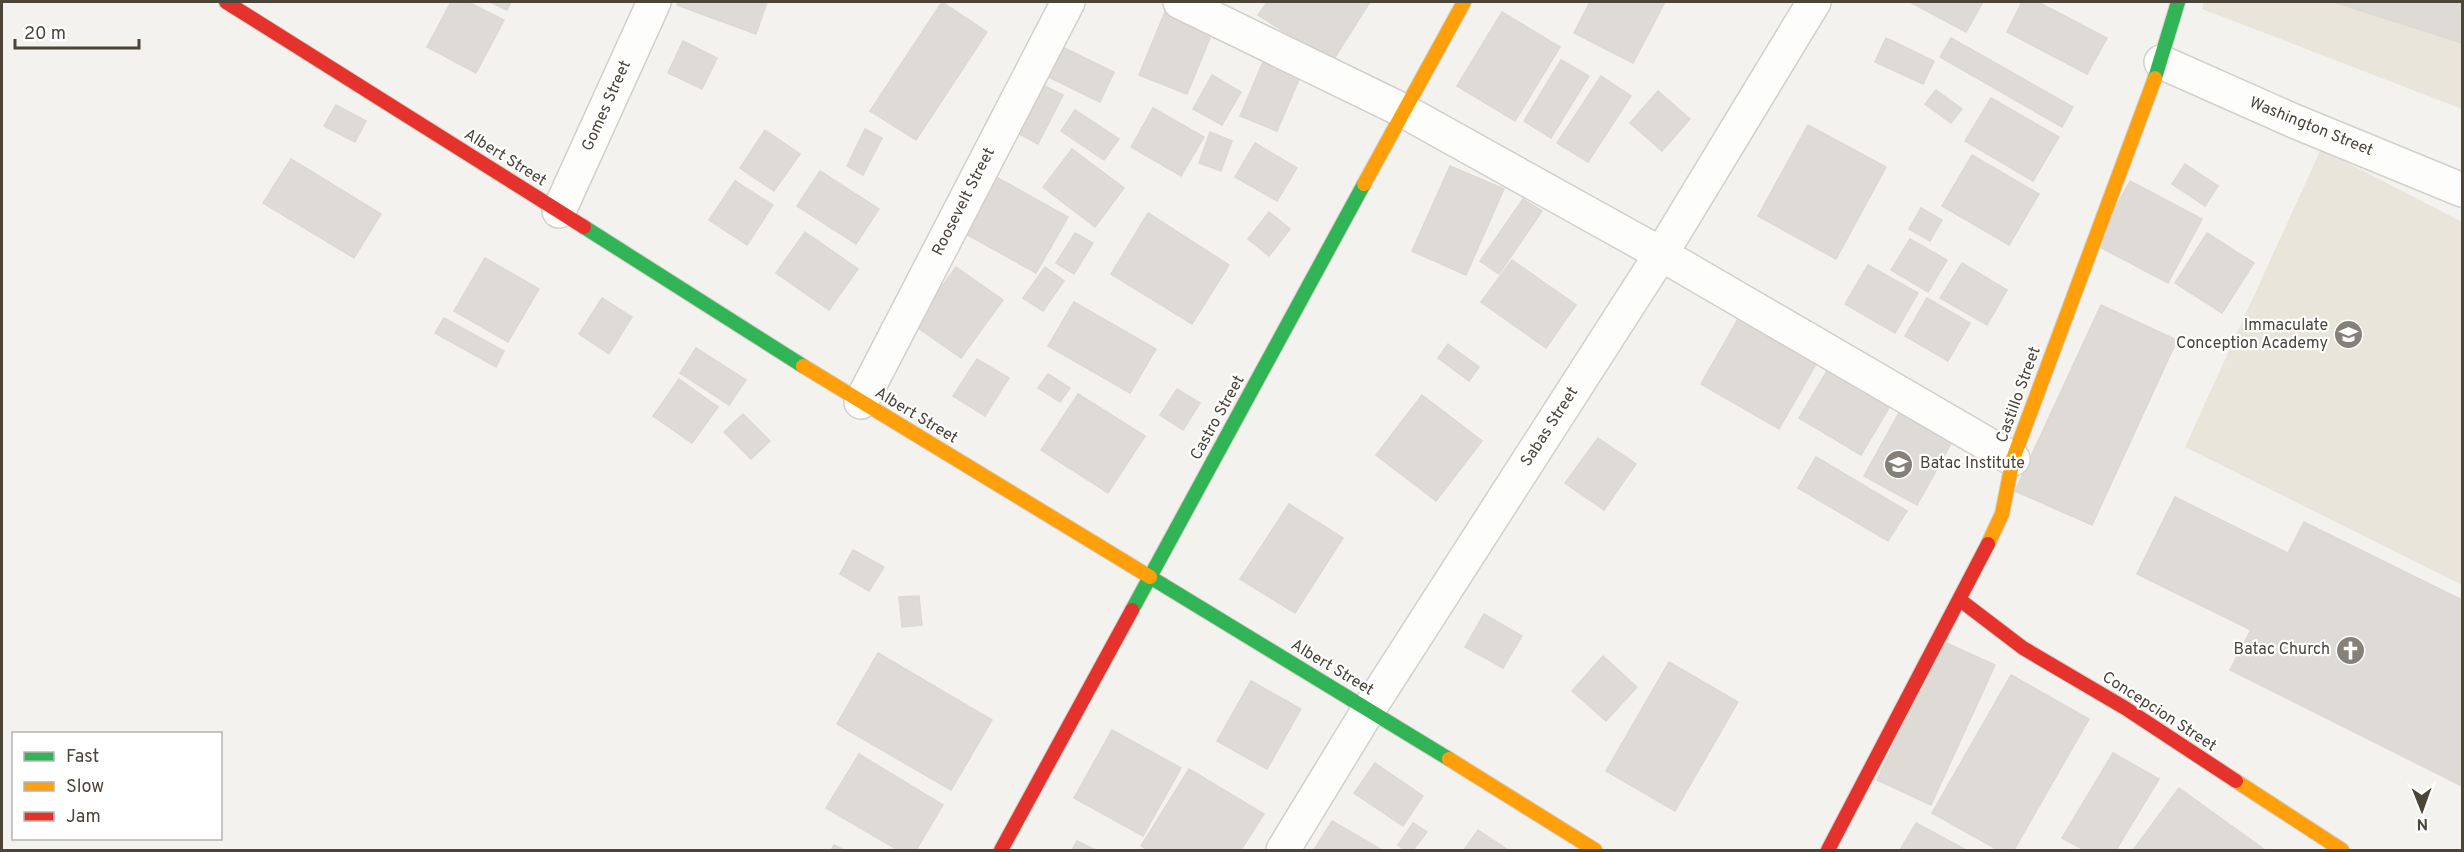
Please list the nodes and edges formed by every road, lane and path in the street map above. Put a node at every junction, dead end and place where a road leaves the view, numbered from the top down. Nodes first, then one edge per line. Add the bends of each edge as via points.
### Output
1 (226, 2) edge
2 (654, 2) edge
3 (1068, 2) edge
4 (1180, 2) edge
5 (1464, 2) edge
6 (1814, 2) edge
7 (2178, 2) edge
8 (2161, 62) junction
9 (1404, 111) junction
10 (2463, 190) edge
11 (559, 211) junction
12 (1661, 254) junction
13 (861, 402) junction
14 (2013, 459) junction
15 (1149, 578) junction
16 (1960, 600) junction
17 (1369, 709) junction
18 (1002, 850) edge
19 (1283, 850) edge
20 (1595, 850) edge
21 (1828, 850) edge
22 (2342, 850) edge

1 - 11 street, Albert Street
2 - 11 street, Gomes Street
3 - 13 street, Roosevelt Street
4 - 9 street
5 - 9 street, Castro Street
6 - 12 street, Sabas Street
7 - 8 street, Castillo Street
8 - 10 street, Washington Street
8 - 14 street, Castillo Street
9 - 12 street
9 - 15 street, Castro Street
11 - 13 street, Albert Street
12 - 14 street
12 - 17 street, Sabas Street
13 - 15 street, Albert Street
14 - 16 street, Castillo Street via 2002,514
15 - 17 street, Albert Street
15 - 18 street, Castro Street
16 - 21 street, Castillo Street
16 - 22 street, Concepcion Street via 2023,648 2125,708
17 - 19 street, Sabas Street
17 - 20 street, Albert Street

